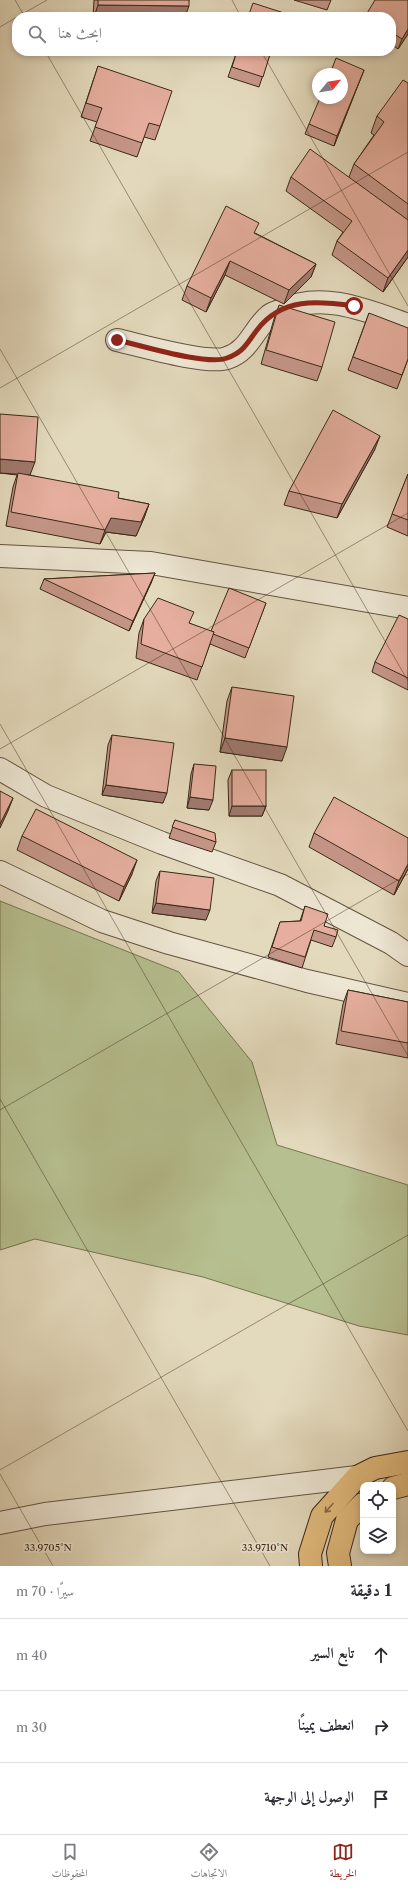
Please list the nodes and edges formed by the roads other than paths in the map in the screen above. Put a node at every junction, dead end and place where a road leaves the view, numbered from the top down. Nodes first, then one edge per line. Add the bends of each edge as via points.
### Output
1 (408, 325) edge
2 (117, 340) dead end
3 (0, 556) edge
4 (408, 608) edge
5 (0, 769) edge
6 (0, 872) edge
7 (408, 955) edge
8 (408, 1004) edge
9 (408, 1462) edge
10 (360, 1481) edge
11 (408, 1484) edge
12 (396, 1487) edge
13 (360, 1507) edge
14 (0, 1523) edge
15 (311, 1566) edge
16 (340, 1566) edge

1 - 2 street via 354,306 319,302 293,305 269,315 245,348 226,359 203,359
3 - 4 street via 151,563
5 - 7 street via 46,796 162,844 280,885 391,943
6 - 8 street via 102,921 169,943 307,981
9 - 10 main road via 375,1468
10 - 14 street via 45,1514
10 -> 15 main road via 322,1516 310,1554
11 - 12 main road
13 - 16 main road via 347,1520 338,1553

